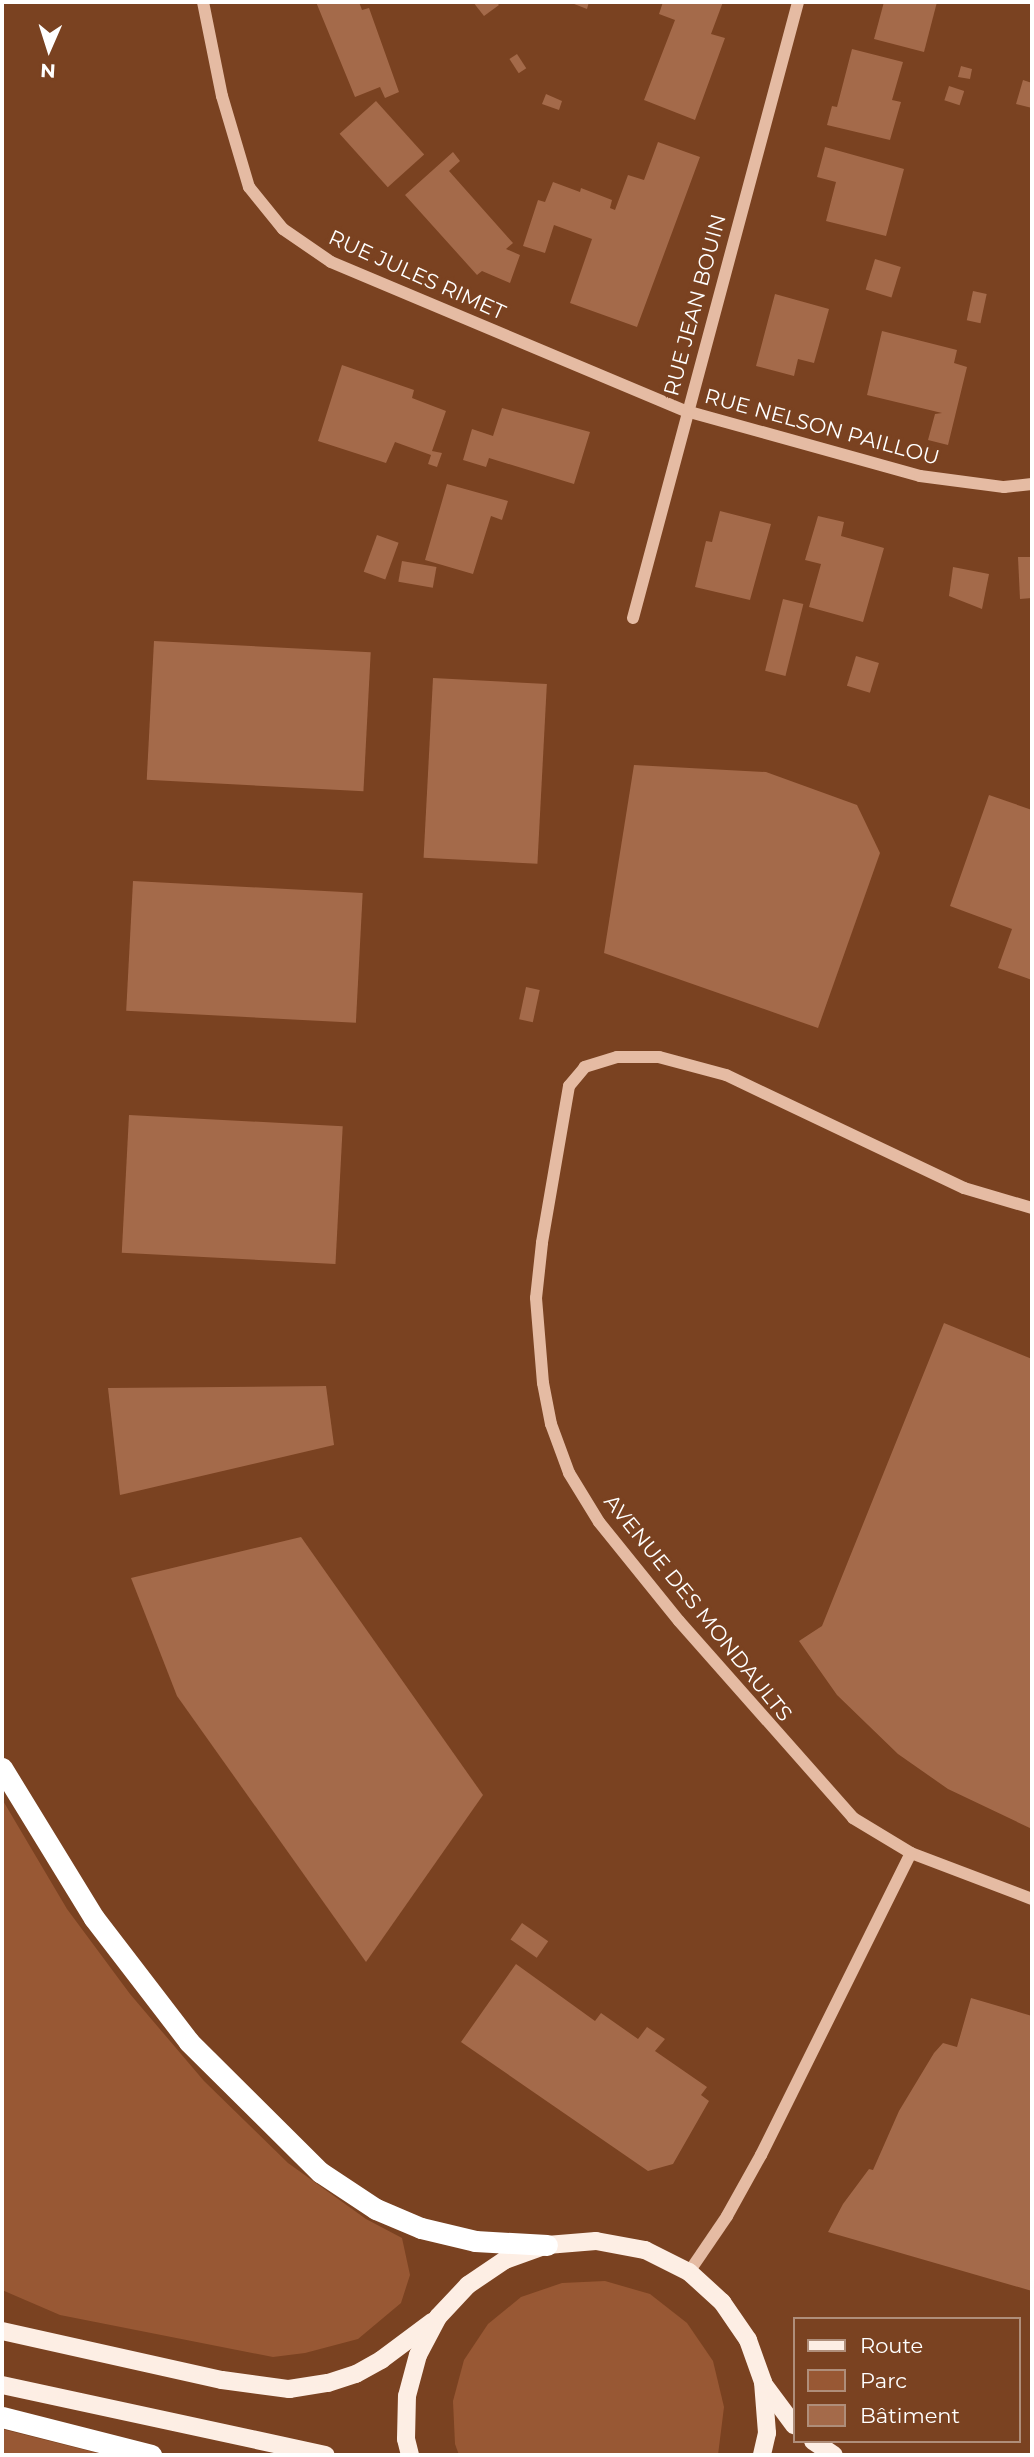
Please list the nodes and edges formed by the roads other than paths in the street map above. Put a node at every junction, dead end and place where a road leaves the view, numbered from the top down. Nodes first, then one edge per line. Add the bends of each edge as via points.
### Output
1 (203, 2) edge
2 (798, 2) edge
3 (686, 411) junction
4 (1032, 484) edge
5 (633, 618) dead end
6 (1032, 1208) edge
7 (2, 1768) edge
8 (911, 1853) junction
9 (1032, 1899) edge
10 (547, 2245) junction
11 (689, 2272) junction
12 (438, 2317) junction
13 (2, 2331) edge
14 (763, 2382) junction
15 (2, 2385) edge
16 (2, 2417) edge
17 (792, 2423) edge
18 (816, 2443) edge
19 (150, 2455) edge
20 (326, 2455) edge
21 (410, 2455) edge
22 (762, 2455) edge
23 (834, 2455) edge

1 - 3 street, RUE JULES RIMET via 222,96 249,187 283,229 331,262
2 - 3 street, RUE JEAN BOUIN
3 - 4 street, RUE NELSON PAILLOU via 920,476 1004,487
3 - 5 street, RUE JEAN BOUIN
6 - 8 street, AVENUE DES MONDAULTS via 964,1188 726,1075 659,1058 617,1057 585,1068 569,1086 536,1298 542,1383 569,1473 599,1522 808,1771 853,1818
7 - 10 highway via 94,1918 189,2042 320,2172 376,2210 421,2228 475,2241
8 - 9 street, AVENUE DES MONDAULTS
8 - 11 street via 761,2155
10 - 11 main road via 596,2241 645,2250
10 - 12 main road via 505,2260 468,2285
11 - 14 main road via 722,2302 748,2340
12 - 13 main road via 356,2374 289,2389 222,2380
12 - 21 main road via 418,2355 407,2396
14 - 17 main road
14 - 22 main road via 766,2433
15 - 20 main road
16 - 19 highway
18 - 23 main road

